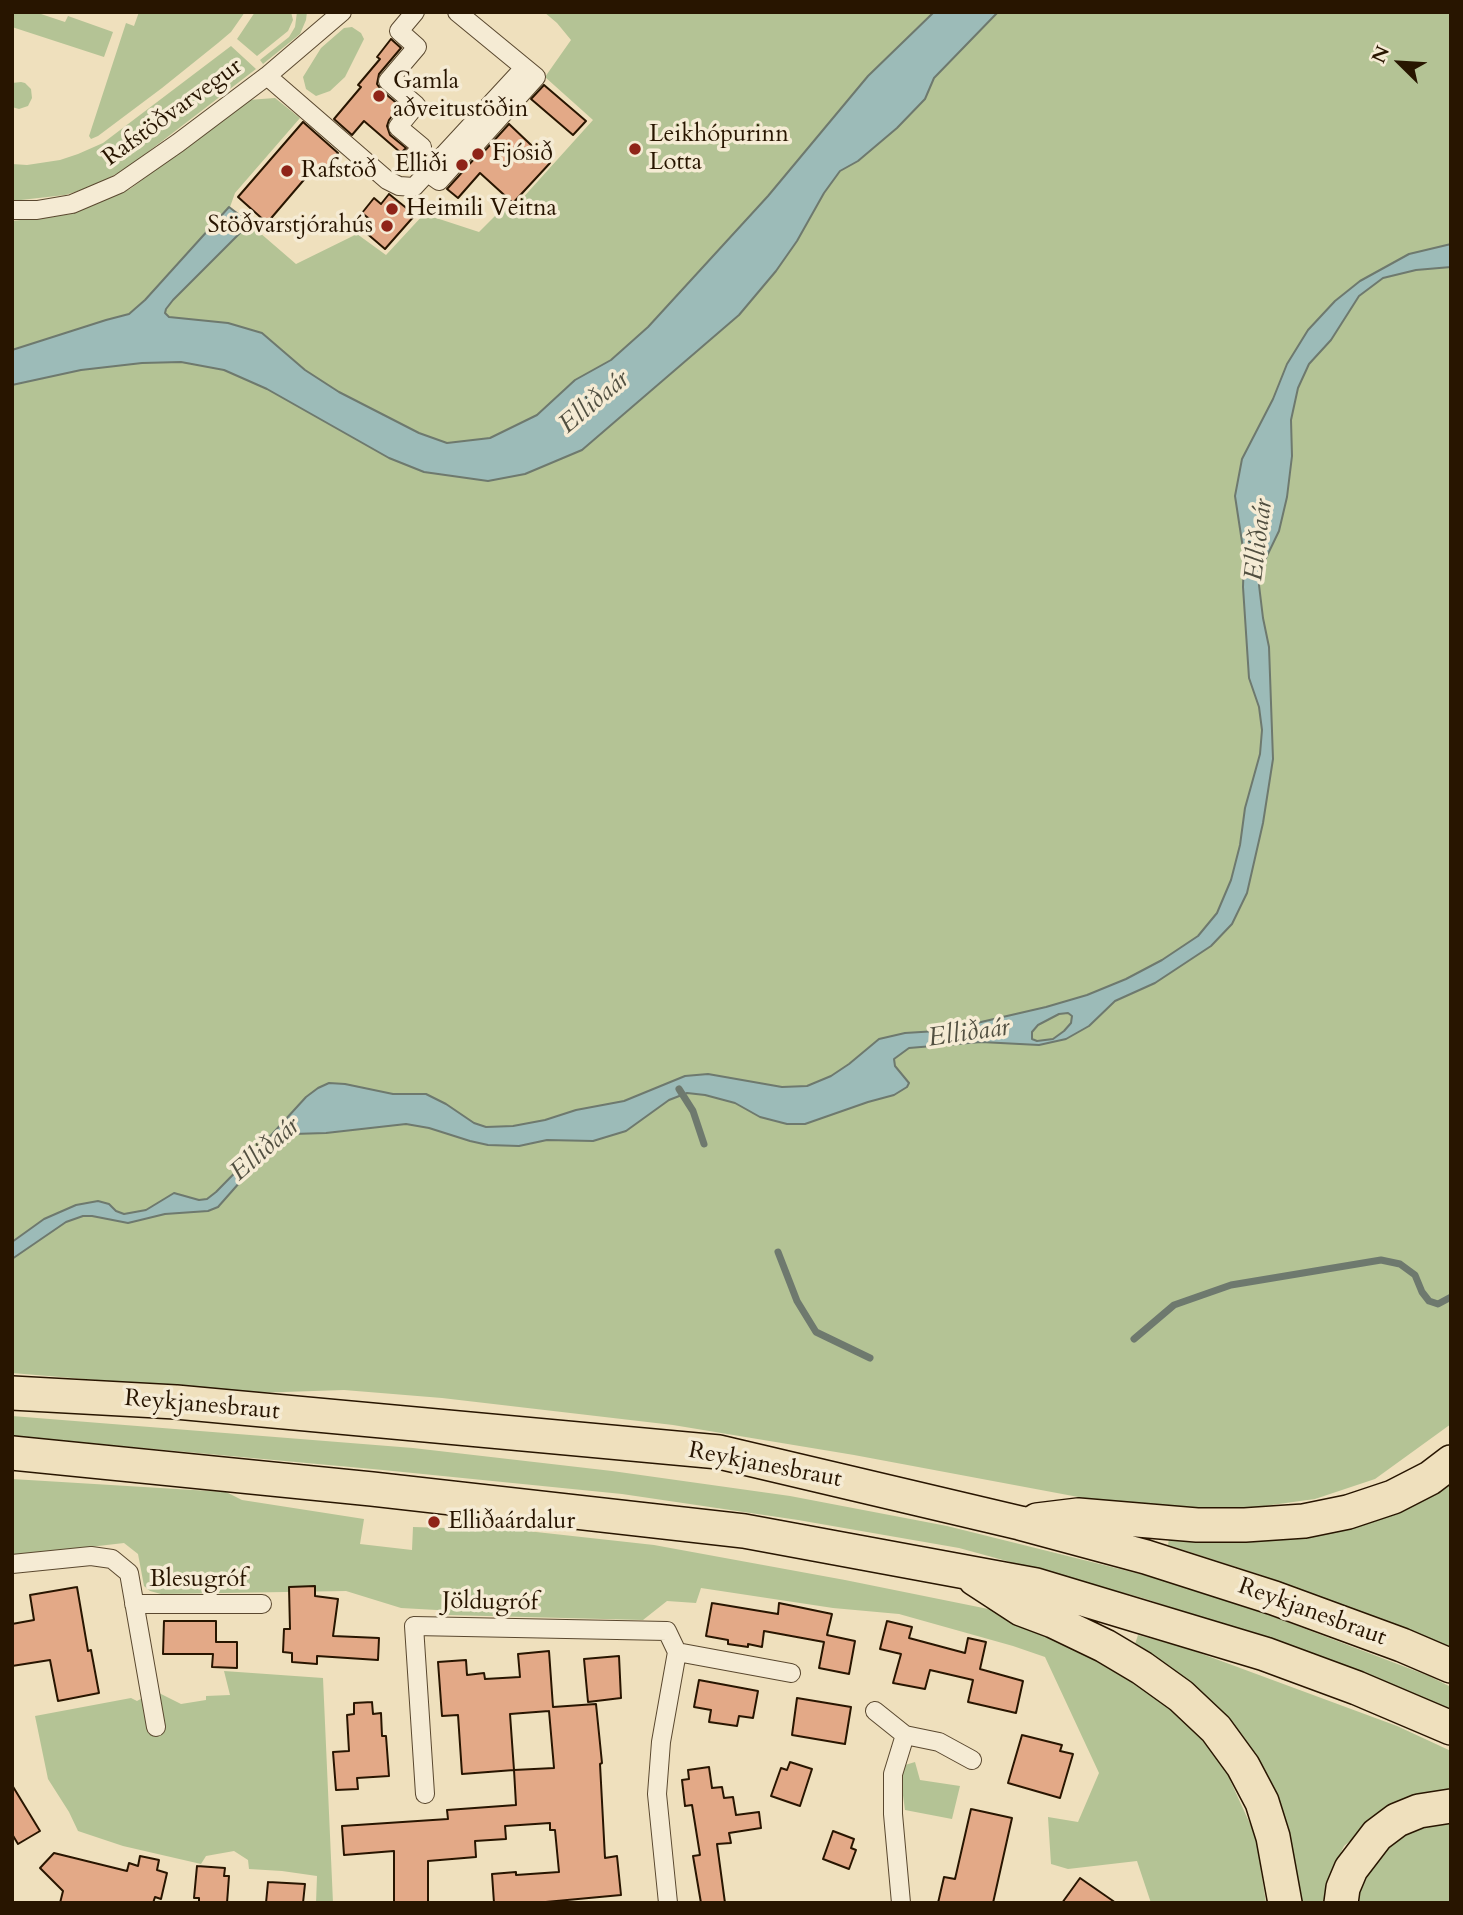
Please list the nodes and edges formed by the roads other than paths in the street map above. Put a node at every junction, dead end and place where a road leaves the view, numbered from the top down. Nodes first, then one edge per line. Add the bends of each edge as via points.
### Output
1 (342, 12) edge
2 (415, 12) edge
3 (457, 12) edge
4 (267, 76) junction
5 (427, 173) junction
6 (12, 210) edge
7 (12, 1393) edge
8 (12, 1453) edge
9 (1451, 1462) edge
10 (1020, 1522) junction
11 (12, 1564) edge
12 (961, 1570) junction
13 (262, 1604) dead end
14 (134, 1605) junction
15 (677, 1652) junction
16 (1451, 1666) edge
17 (792, 1672) dead end
18 (875, 1712) dead end
19 (156, 1727) dead end
20 (1451, 1728) edge
21 (905, 1735) junction
22 (972, 1760) dead end
23 (425, 1794) dead end
24 (1451, 1807) edge
25 (668, 1903) edge
26 (901, 1903) edge
27 (1285, 1903) edge
28 (1341, 1903) edge

1 - 4 street, Rafstöðvarvegur
2 - 5 street via 399,31 417,47 388,81 416,105 398,127 422,147 410,160
3 - 5 street via 524,68
4 - 5 street via 387,180 414,187
4 - 6 street, Rafstöðvarvegur via 119,184 72,204
7 - 10 highway, Reykjanesbraut via 176,1402 719,1452
8 - 12 highway via 744,1531
9 - 10 highway via 1393,1497 1304,1521 1197,1525 1078,1515
10 - 16 highway, Reykjanesbraut via 1274,1598
11 - 14 street, Blesugróf via 91,1556 112,1559 129,1573
12 - 20 highway via 1036,1585 1265,1654
12 - 27 highway via 1021,1609 1142,1668 1198,1711 1230,1746 1258,1794 1273,1838
13 - 14 street, Blesugróf
14 - 19 street, Blesugróf
15 - 17 street
15 - 23 street, Jöldugróf via 667,1632 414,1626
15 - 25 street via 658,1766
18 - 21 street
21 - 22 street via 939,1742
21 - 26 street via 893,1774
24 - 28 highway via 1419,1811 1396,1820 1377,1835 1351,1869

